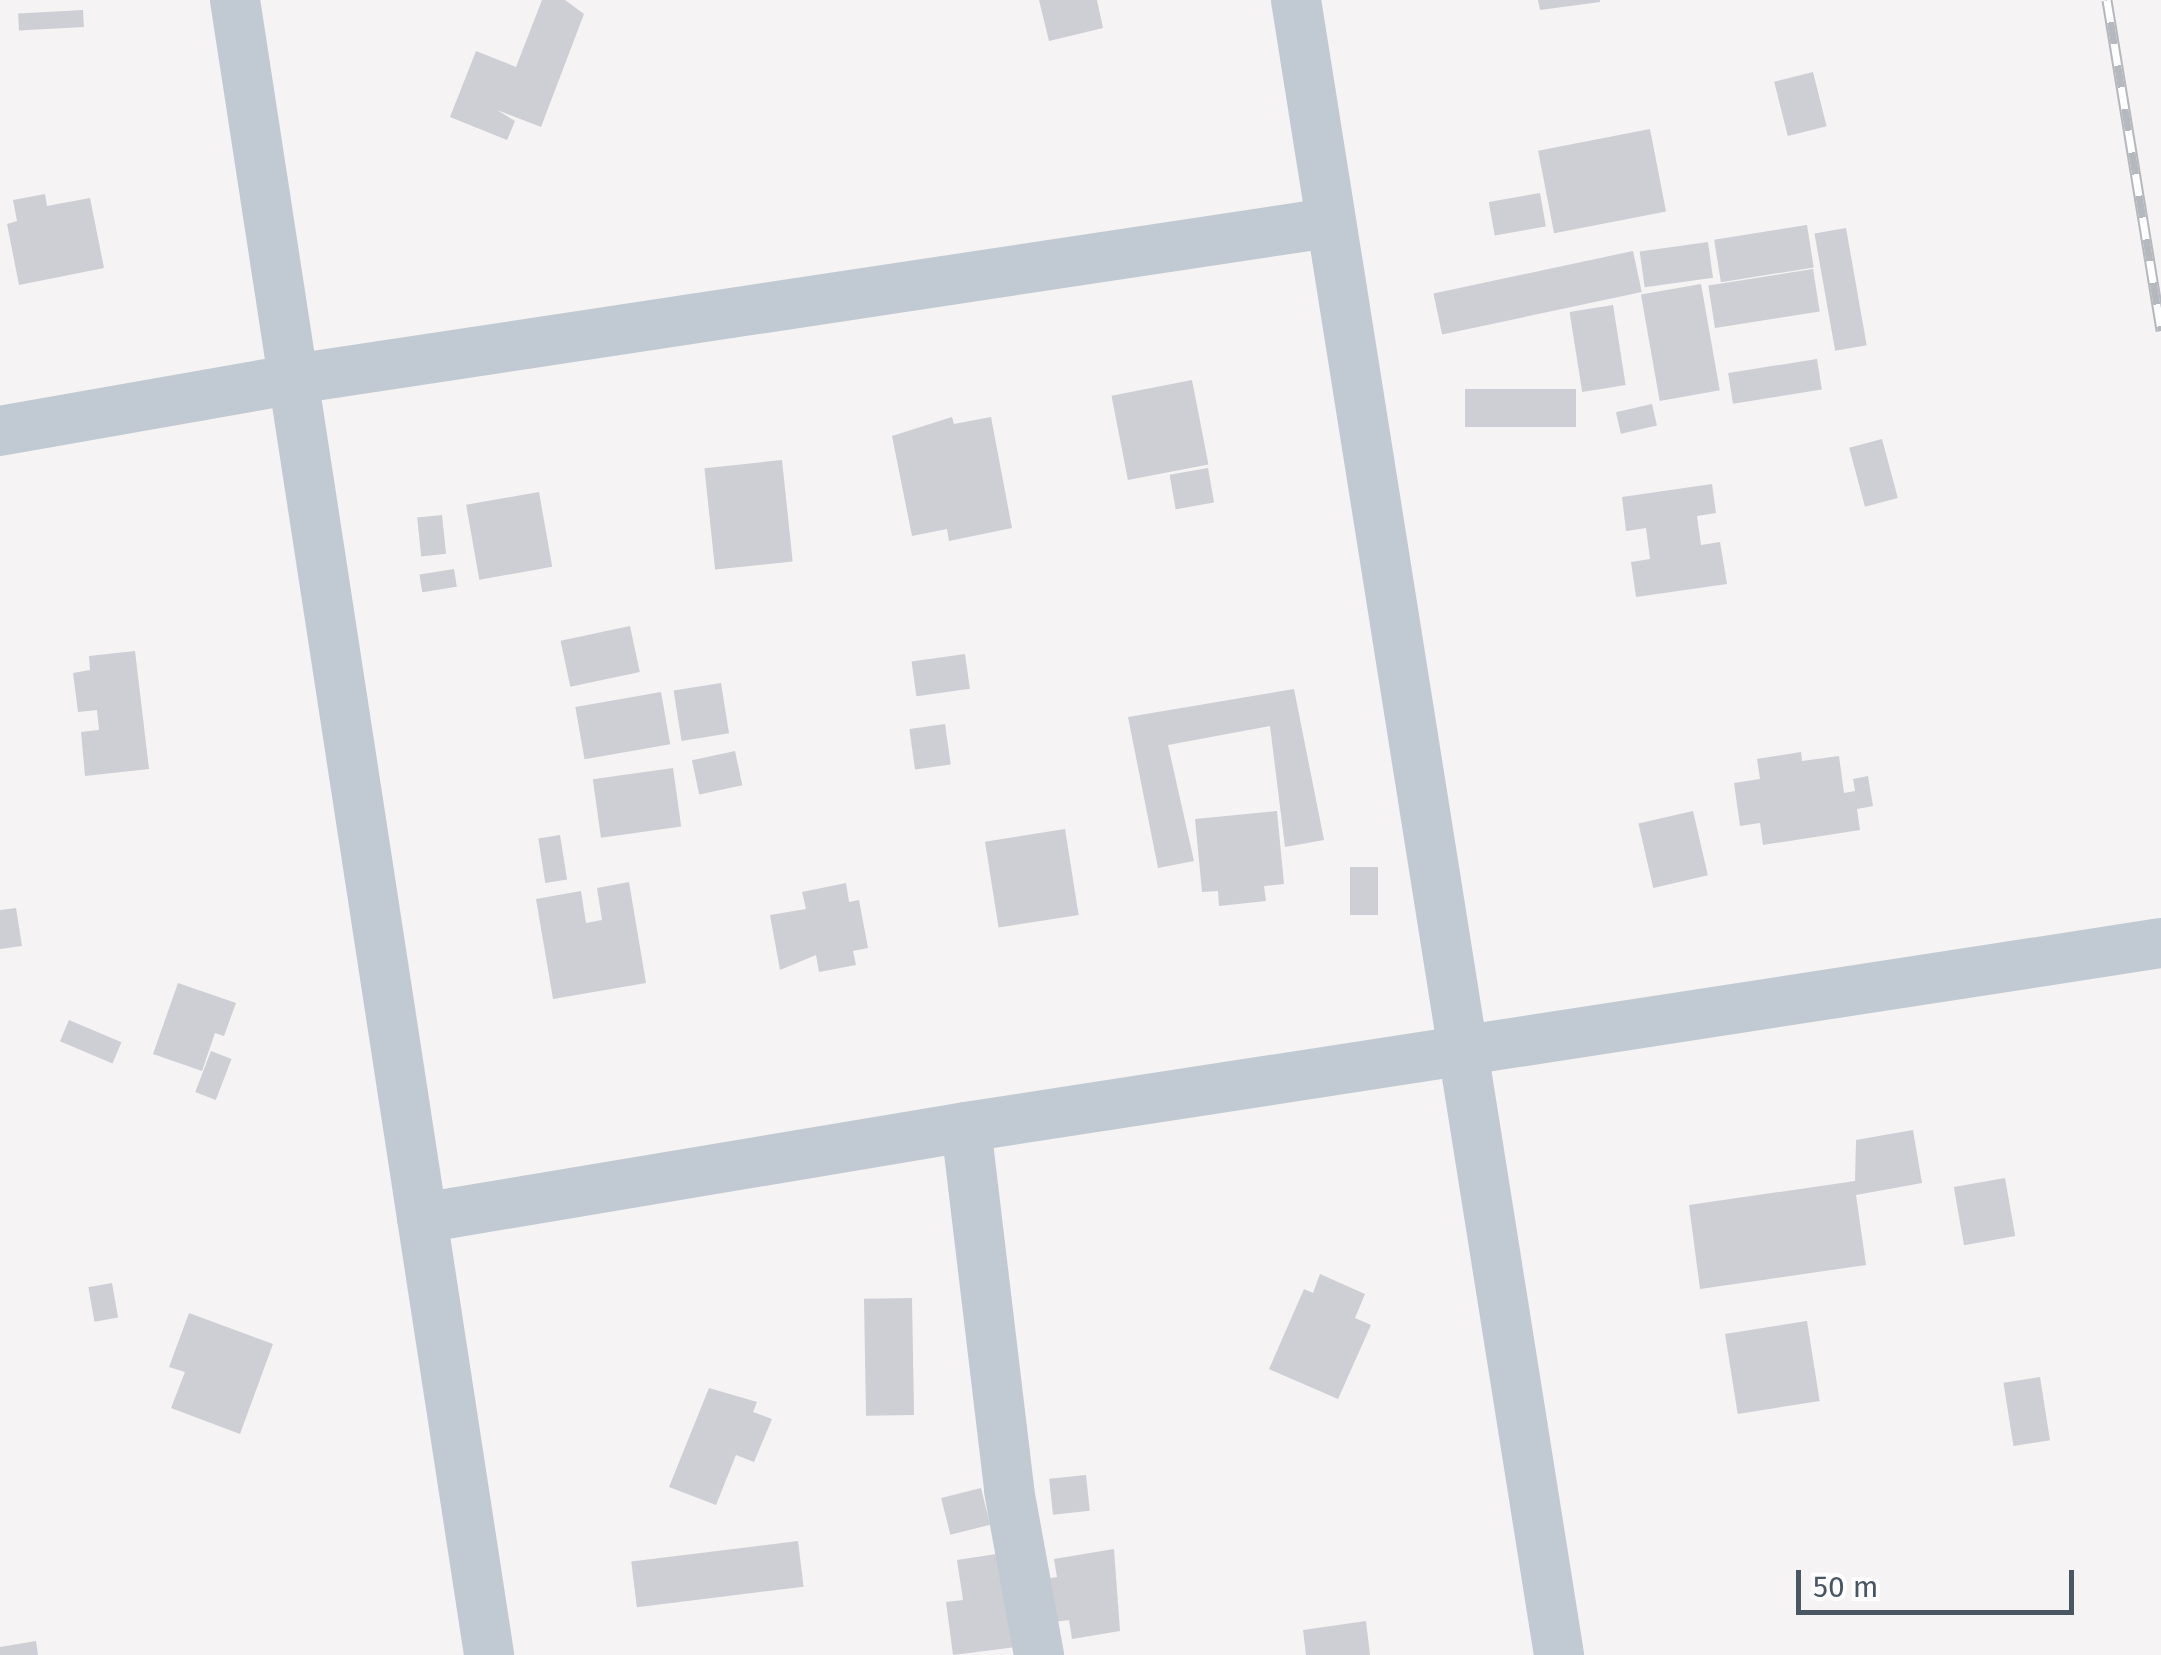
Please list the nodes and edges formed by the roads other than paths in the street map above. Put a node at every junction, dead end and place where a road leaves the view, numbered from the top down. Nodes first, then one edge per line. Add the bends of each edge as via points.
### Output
1 (235, 0) edge
2 (1296, 0) edge
3 (1328, 223) junction
4 (294, 379) junction
5 (0, 431) edge
6 (2161, 942) edge
7 (1462, 1051) junction
8 (966, 1127) junction
9 (422, 1218) junction
10 (489, 1655) edge
11 (1039, 1655) edge
12 (1559, 1655) edge

1 - 4 street
2 - 3 street
3 - 4 street
3 - 7 street
4 - 5 street
4 - 9 street
6 - 7 street
7 - 8 street
7 - 12 street
8 - 9 street
8 - 11 street via 1009,1490
9 - 10 street

